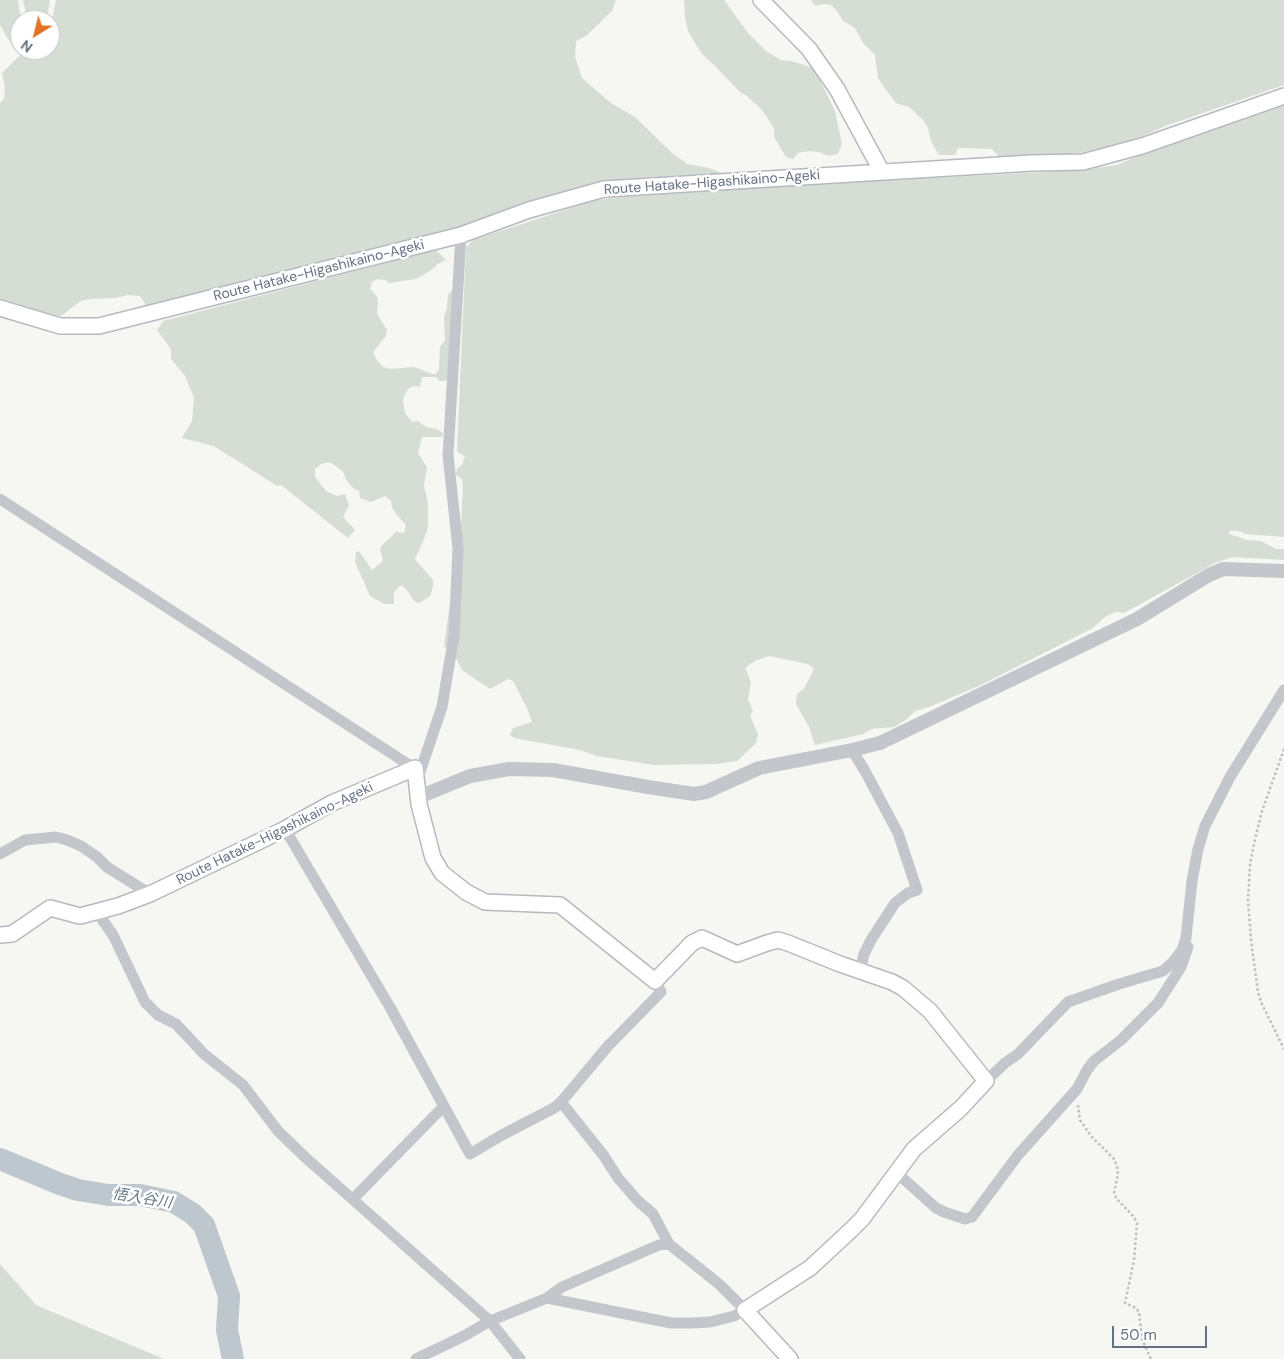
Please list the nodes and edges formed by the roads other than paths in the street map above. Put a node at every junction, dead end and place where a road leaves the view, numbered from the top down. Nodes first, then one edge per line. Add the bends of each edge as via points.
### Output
1 (761, 0) edge
2 (1284, 96) edge
3 (882, 172) junction
4 (461, 235) junction
5 (0, 308) edge
6 (0, 499) edge
7 (1284, 571) edge
8 (1284, 690) edge
9 (852, 750) junction
10 (416, 768) junction
11 (285, 829) junction
12 (0, 854) edge
13 (150, 894) junction
14 (97, 912) junction
15 (0, 935) edge
16 (1186, 938) junction
17 (860, 971) junction
18 (655, 981) junction
19 (986, 1081) junction
20 (560, 1102) junction
21 (444, 1106) junction
22 (897, 1173) junction
23 (353, 1199) junction
24 (669, 1244) junction
25 (548, 1298) junction
26 (745, 1310) junction
27 (490, 1321) junction
28 (416, 1359) edge
29 (520, 1359) edge
30 (790, 1359) edge

1 - 3 main road via 809,49 826,73
2 - 3 main road, Route Hatake-Higashikaino-Ageki via 1142,146 1083,162
3 - 4 main road, Route Hatake-Higashikaino-Ageki via 604,189 528,210
4 - 5 main road, Route Hatake-Higashikaino-Ageki via 99,326 60,326
4 - 10 street via 448,455 458,549 454,636 442,707 420,772
6 - 10 street
7 - 9 street via 1223,569 1209,574 1137,619 907,731 880,743
8 - 16 street via 1205,826 1189,899
9 - 10 street via 759,768 721,786 694,794 553,770 509,769 470,776 419,797
9 - 17 street via 898,833 917,890 894,903 864,954
10 - 11 main road, Route Hatake-Higashikaino-Ageki via 332,803
10 - 18 main road via 433,858 442,873 485,902 560,905
11 - 13 main road, Route Hatake-Higashikaino-Ageki
11 - 21 street via 354,943
12 - 13 street via 24,840 56,837 81,846
13 - 14 main road, Route Hatake-Higashikaino-Ageki
14 - 15 main road, Route Hatake-Higashikaino-Ageki via 80,916 50,908 12,934
14 - 23 street via 113,935 145,1002 158,1015 176,1024 204,1054 243,1085 278,1131
16 - 19 street via 1182,950 1163,971 1068,1002 1018,1054
16 - 22 street via 1186,956 1164,994 1128,1034 1094,1061 1074,1093 1018,1155 972,1217 964,1219 936,1208
17 - 18 main road via 788,942 778,940 737,954 702,938 692,943
17 - 19 main road via 892,982 924,1006
18 - 20 street via 661,992 608,1046
19 - 22 main road via 961,1108 914,1148
20 - 21 street via 470,1154
20 - 24 street via 618,1178 653,1214
21 - 23 street
22 - 26 main road via 862,1219 810,1268
23 - 27 street
24 - 25 street via 659,1245 562,1287
24 - 26 street via 719,1284
25 - 26 street via 671,1323 710,1322
25 - 27 street
26 - 30 main road
27 - 28 street
27 - 29 street

